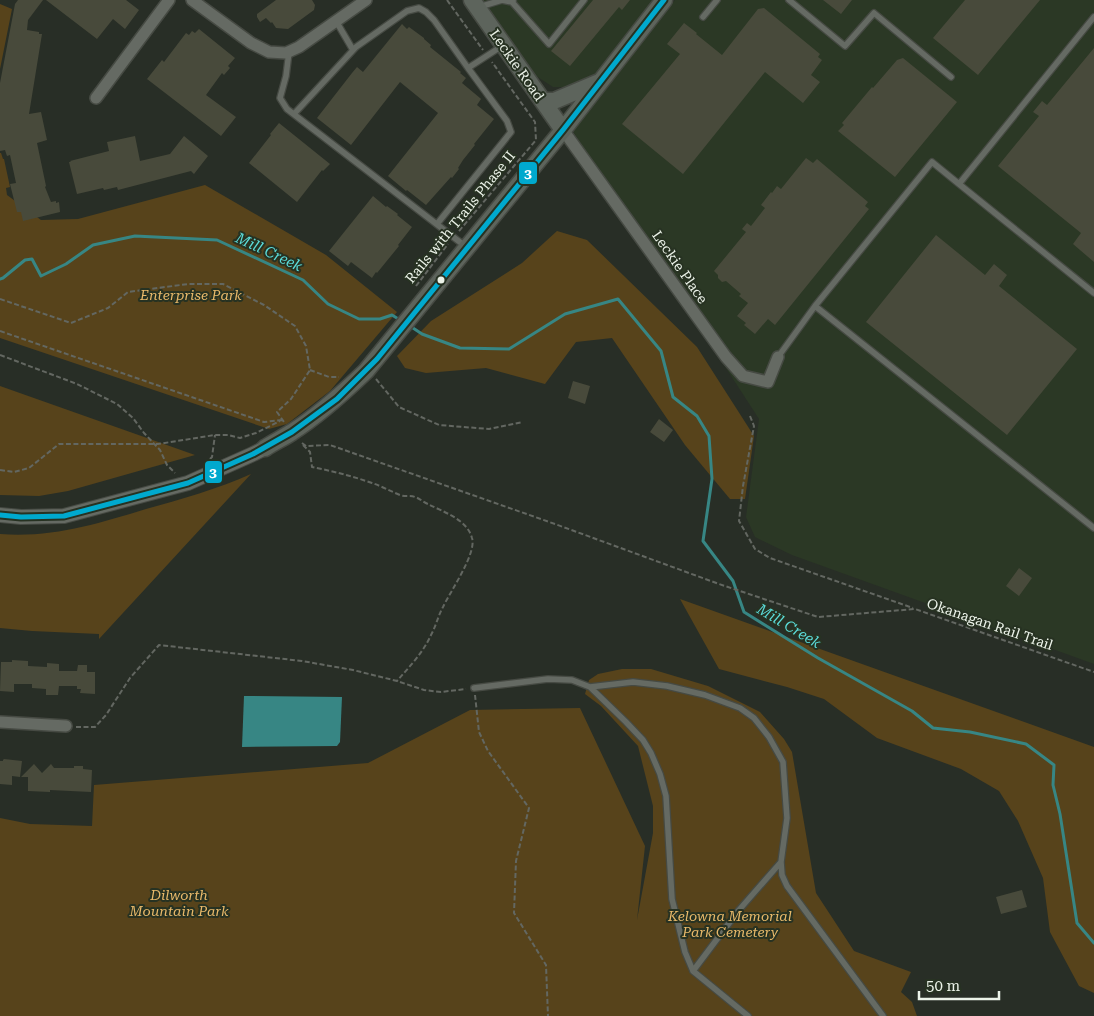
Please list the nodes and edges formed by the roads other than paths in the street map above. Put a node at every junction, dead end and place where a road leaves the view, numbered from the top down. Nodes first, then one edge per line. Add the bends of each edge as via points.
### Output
1 (169, 0) edge
2 (192, 0) edge
3 (366, 0) edge
4 (584, 0) edge
5 (664, 0) edge
6 (717, 0) edge
7 (789, 0) edge
8 (513, 1) edge
9 (474, 4) edge
10 (703, 17) dead end
11 (1094, 17) edge
12 (336, 21) junction
13 (504, 45) junction
14 (353, 50) junction
15 (289, 52) junction
16 (468, 68) junction
17 (950, 77) dead end
18 (600, 81) junction
19 (96, 98) dead end
20 (543, 101) junction
21 (294, 114) junction
22 (563, 130) junction
23 (959, 184) junction
24 (437, 224) junction
25 (460, 242) junction
26 (1094, 294) edge
27 (815, 306) junction
28 (778, 357) joint
29 (265, 448) joint
30 (0, 515) edge
31 (1094, 528) edge
32 (590, 687) junction
33 (474, 688) road end
34 (0, 722) edge
35 (66, 726) road end
36 (781, 862) junction
37 (693, 971) junction
38 (748, 1016) edge
39 (883, 1016) edge

1 - 19 street
2 - 15 street via 251,43 269,52
3 - 12 street
4 - 8 lane via 549,44
5 - 18 main road
6 - 10 lane
7 - 17 lane via 846,46 874,13
8 - 9 lane
9 - 13 main road, Leckie Road
11 - 23 lane
12 - 14 lane
12 - 15 street
13 - 16 lane
13 - 20 main road, Leckie Road
14 - 16 lane via 407,11 419,8 434,20
14 - 21 lane
15 - 21 lane via 280,98
16 - 24 lane via 511,132
18 - 20 main road via 554,101
18 - 22 main road
20 - 22 main road, Leckie Road
21 - 24 lane
22 - 25 main road
22 - 28 street, Leckie Place via 743,376 768,382
23 - 26 lane
23 - 27 lane via 932,162
24 - 25 lane
25 - 29 main road via 407,322 366,371 311,419
27 - 28 lane
27 - 31 lane
29 - 30 street via 188,483 64,516
32 - 33 lane via 572,680 548,679
32 - 36 lane via 633,682 667,686 705,695 740,708 754,718 783,762 787,818
32 - 37 lane via 643,740 660,774 666,796 672,899
34 - 35 street
36 - 37 lane via 739,910
36 - 39 lane via 787,886
37 - 38 lane

